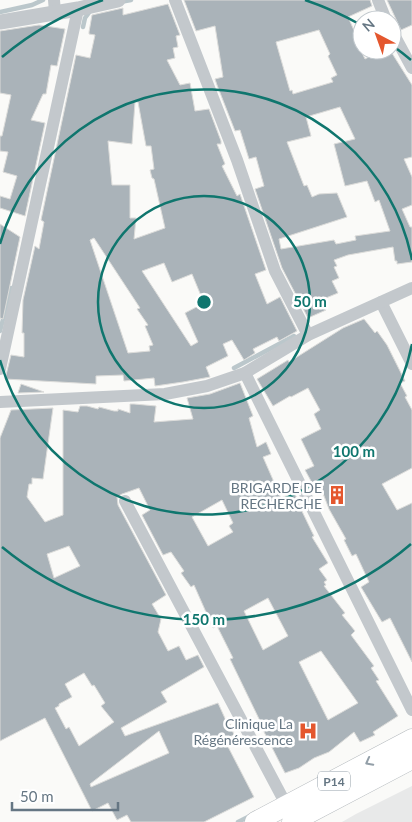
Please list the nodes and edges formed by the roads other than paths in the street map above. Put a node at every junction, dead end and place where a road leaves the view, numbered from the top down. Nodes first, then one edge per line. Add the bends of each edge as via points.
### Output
1 (118, 0) edge
2 (175, 0) edge
3 (54, 6) edge
4 (78, 9) junction
5 (0, 22) edge
6 (402, 50) edge
7 (412, 68) edge
8 (412, 288) edge
9 (381, 302) junction
10 (308, 335) junction
11 (412, 364) edge
12 (0, 369) edge
13 (245, 373) junction
14 (0, 402) edge
15 (124, 501) dead end
16 (412, 710) edge
17 (412, 739) edge
18 (412, 758) edge
19 (291, 816) edge
20 (255, 822) edge

1 - 4 street
2 - 10 street via 237,160 273,265
3 - 4 street
3 - 5 street
4 - 12 street
6 - 7 street
8 - 9 street
9 - 10 street
9 - 11 street
10 - 13 street
13 - 14 street via 207,386 165,394
13 - 16 street
15 - 19 street
17 -> 19 main road, P14
18 - 19 main road, P14
19 - 20 main road, P14

